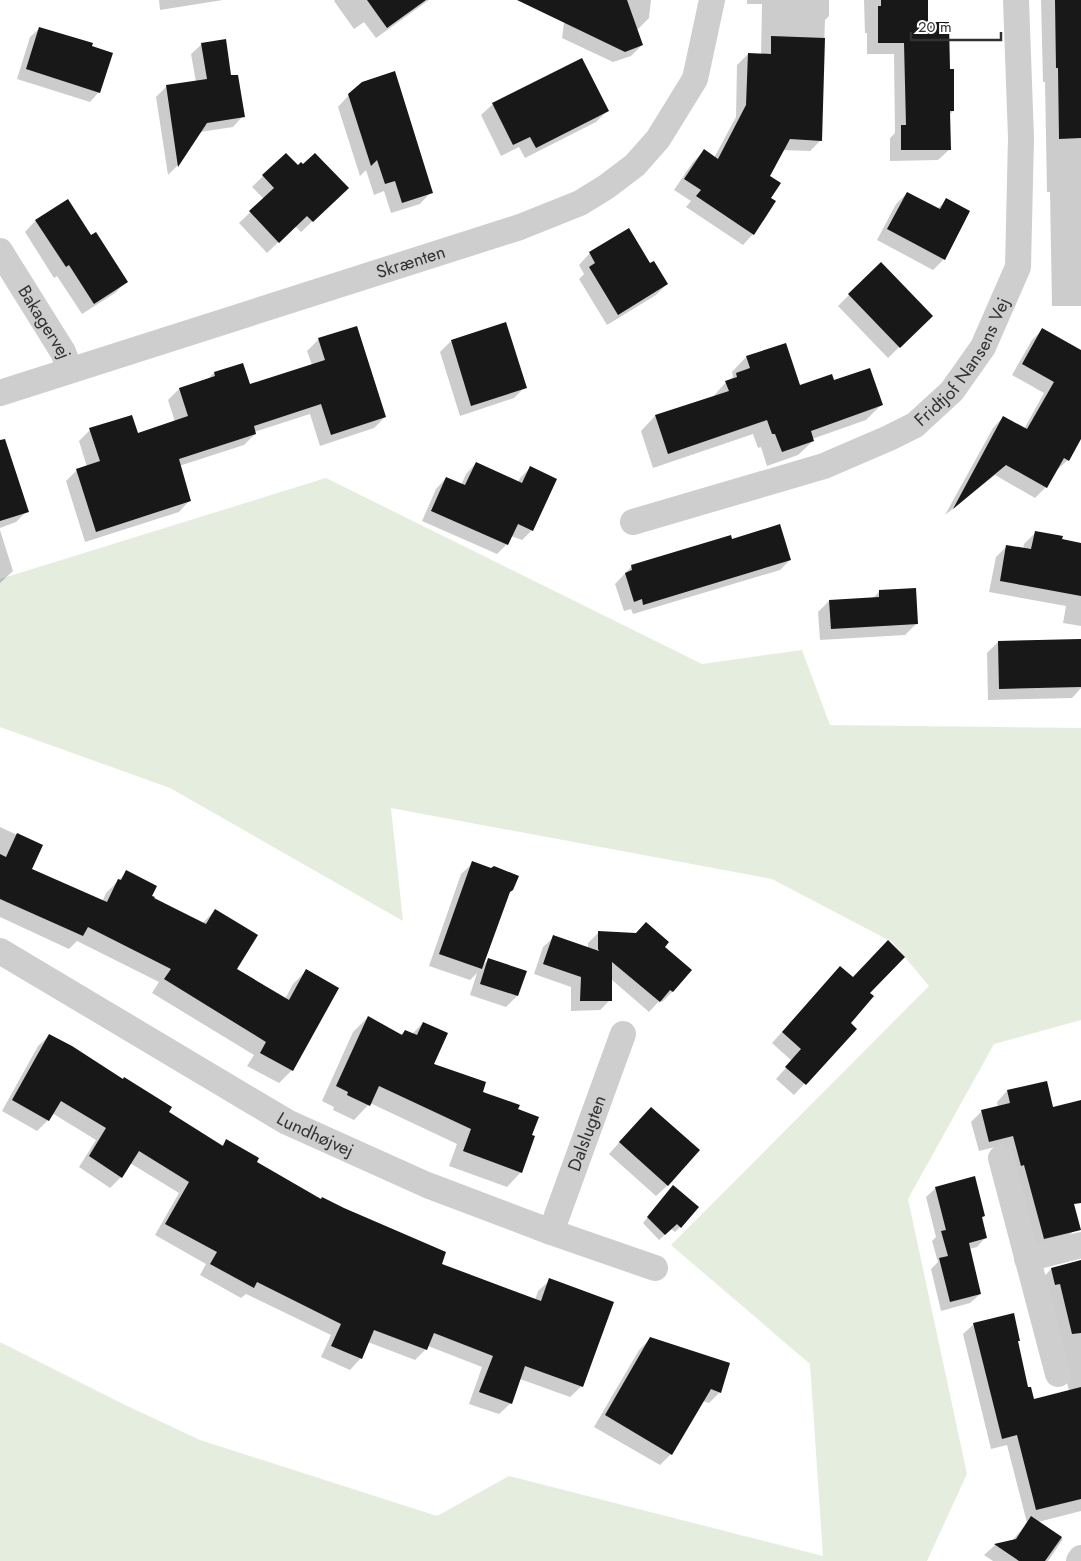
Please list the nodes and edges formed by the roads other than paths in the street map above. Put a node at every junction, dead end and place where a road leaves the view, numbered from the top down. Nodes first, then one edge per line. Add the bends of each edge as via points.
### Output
1 (712, 0) edge
2 (1016, 0) edge
3 (0, 251) edge
4 (70, 370) junction
5 (0, 393) edge
6 (633, 522) dead end
7 (0, 951) edge
8 (623, 1034) dead end
9 (1001, 1158) dead end
10 (551, 1232) junction
11 (1081, 1246) edge
12 (1027, 1258) junction
13 (656, 1268) dead end
14 (1058, 1374) dead end

1 - 4 street, Skrænten via 695,79 658,139 635,164 580,203 520,227
2 - 6 street, Fridtjof Nansens Vej via 1022,138 1018,267 983,347 952,391 915,425 824,466
3 - 4 street, Bakagervej via 63,352
4 - 5 street, Skrænten
7 - 10 street, Lundhøjvej via 287,1122 427,1185
8 - 10 street, Dalslugten
9 - 12 street
10 - 13 street, Lundhøjvej
11 - 12 street
12 - 14 street

